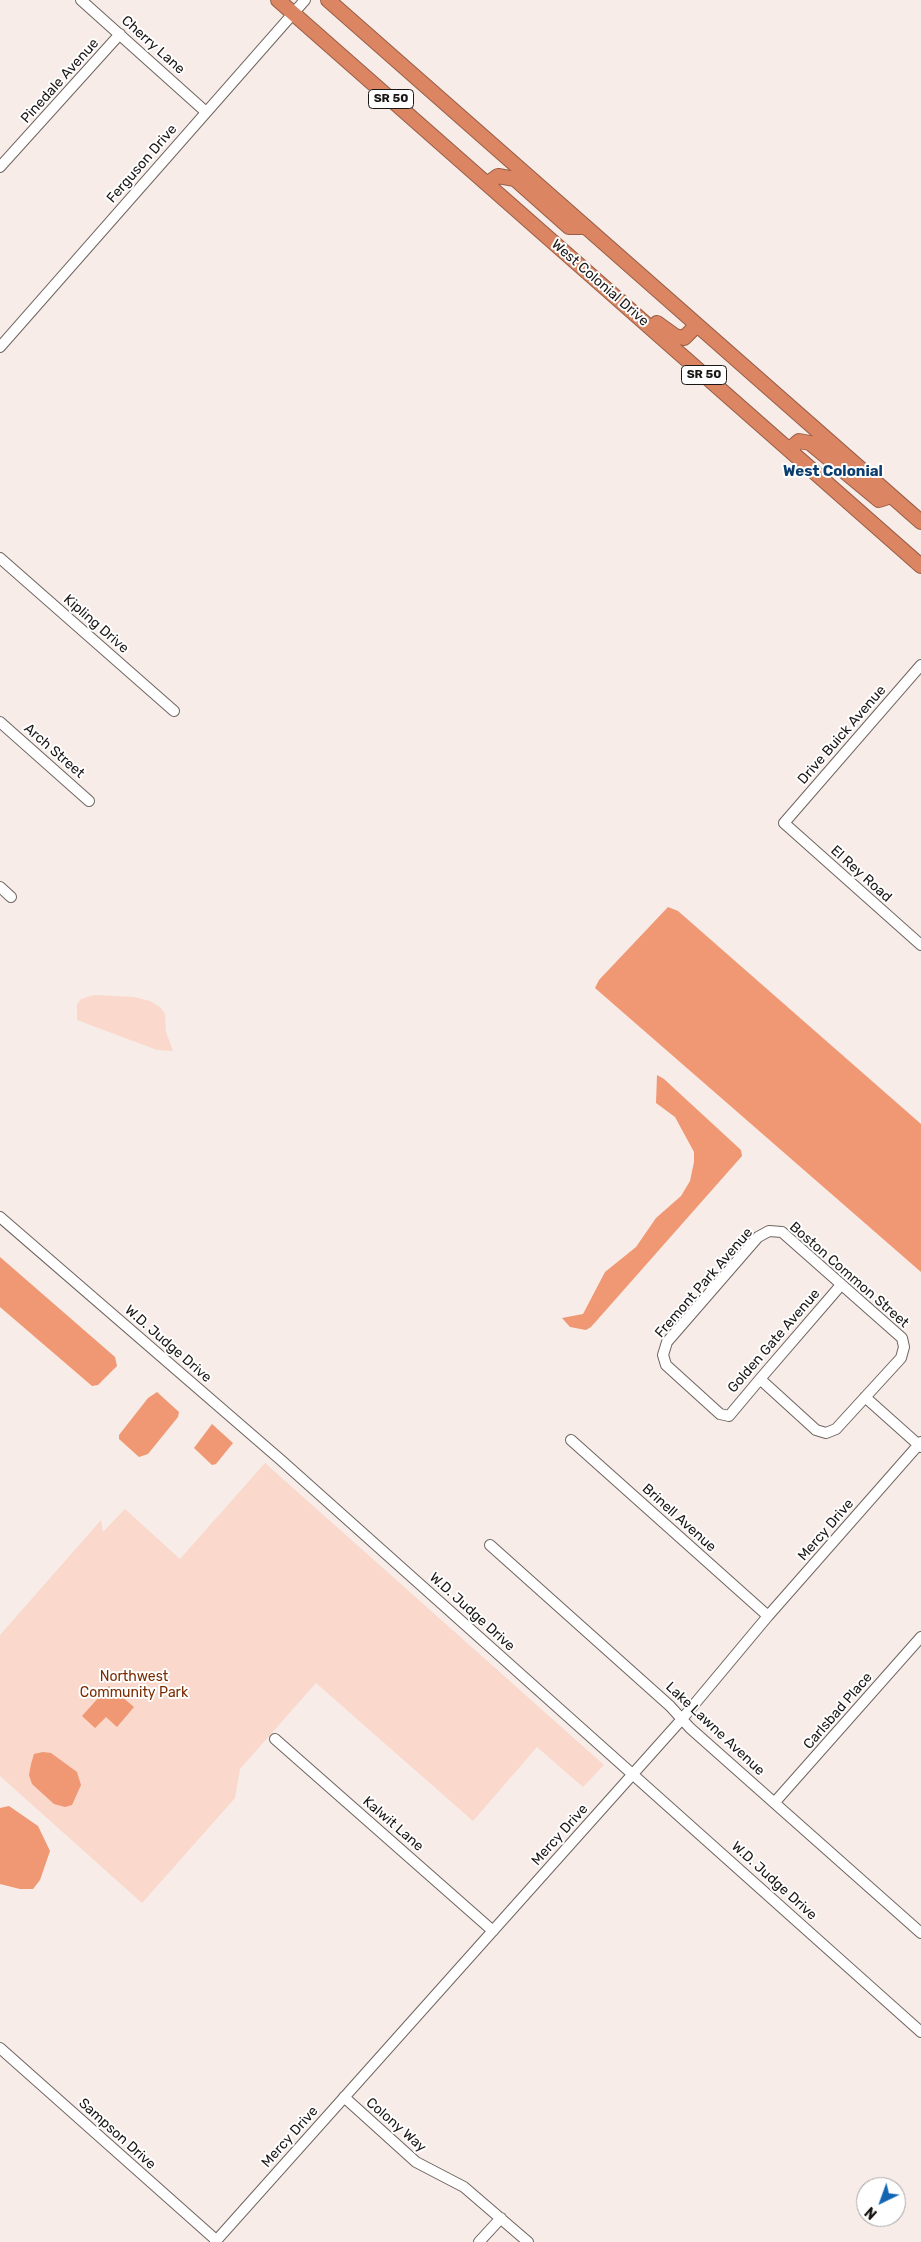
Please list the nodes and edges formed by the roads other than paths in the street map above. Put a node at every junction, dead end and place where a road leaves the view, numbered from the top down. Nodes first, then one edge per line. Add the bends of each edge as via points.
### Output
1 (81, 0) edge
2 (278, 0) edge
3 (305, 0) edge
4 (328, 0) edge
5 (294, 14) junction
6 (120, 34) junction
7 (206, 112) junction
8 (0, 167) edge
9 (488, 184) junction
10 (586, 227) junction
11 (598, 282) junction
12 (697, 326) junction
13 (0, 347) edge
14 (790, 450) junction
15 (891, 496) junction
16 (921, 522) edge
17 (0, 558) edge
18 (921, 566) edge
19 (921, 665) edge
20 (174, 711) dead end
21 (0, 722) edge
22 (89, 801) dead end
23 (784, 823) joint
24 (0, 888) edge
25 (11, 897) dead end
26 (921, 945) edge
27 (0, 1217) edge
28 (769, 1231) joint
29 (841, 1285) junction
30 (760, 1379) junction
31 (865, 1398) junction
32 (729, 1416) joint
33 (571, 1440) dead end
34 (920, 1445) edge
35 (490, 1545) dead end
36 (768, 1616) junction
37 (921, 1637) edge
38 (682, 1719) junction
39 (275, 1739) dead end
40 (633, 1773) junction
41 (775, 1802) junction
42 (493, 1931) junction
43 (921, 1933) edge
44 (921, 2032) edge
45 (0, 2048) edge
46 (344, 2097) junction
47 (501, 2218) junction
48 (216, 2241) edge
49 (479, 2242) edge
50 (528, 2242) edge

1 - 6 street, Cherry Lane
2 - 5 highway, West Colonial Drive / SR 50
3 - 5 street, Ferguson Drive
4 - 10 highway, SR 50
5 - 7 street, Ferguson Drive
5 - 9 highway, West Colonial Drive / SR 50
6 - 7 street, Cherry Lane
6 - 8 street, Pinedale Avenue
7 - 13 street, Ferguson Drive
9 - 10 highway via 498,176 515,179 569,227
9 - 11 highway, West Colonial Drive / SR 50
10 - 12 highway, SR 50
11 - 12 highway via 612,285 675,336 684,338
11 - 14 highway, West Colonial Drive / SR 50
12 - 15 highway, SR 50
14 - 15 highway via 799,441 810,443 879,500
14 - 18 highway, West Colonial Drive / SR 50
15 - 16 highway, SR 50
17 - 20 street, Kipling Drive
19 - 23 street, Drive Buick Avenue
21 - 22 street, Arch Street
23 - 26 street, El Rey Road
24 - 25 street
27 - 40 street, W.D. Judge Drive
28 - 29 street, Boston Common Street via 782,1232
28 - 32 street, Fremont Park Avenue via 758,1237 667,1342 662,1355 666,1365 720,1414
29 - 30 street, Golden Gate Avenue
29 - 31 street, Boston Common Street via 902,1338 904,1347 901,1358
30 - 31 street via 816,1430 826,1433 836,1429
30 - 32 street, Golden Gate Avenue
31 - 34 street
33 - 36 street, Brinell Avenue
34 - 36 street, Mercy Drive
35 - 38 street, Lake Lawne Avenue
36 - 38 street, Mercy Drive
37 - 41 street, Carlsbad Place
38 - 40 street, Mercy Drive
38 - 41 street, Lake Lawne Avenue
39 - 42 street, Kalwit Lane
40 - 42 street, Mercy Drive
40 - 44 street, W.D. Judge Drive
41 - 43 street, Lake Lawne Avenue
42 - 46 street, Mercy Drive
45 - 48 street, Sampson Drive
46 - 47 street, Colony Way via 416,2162 464,2187
46 - 48 street, Mercy Drive
47 - 49 street
47 - 50 street, Colony Way

